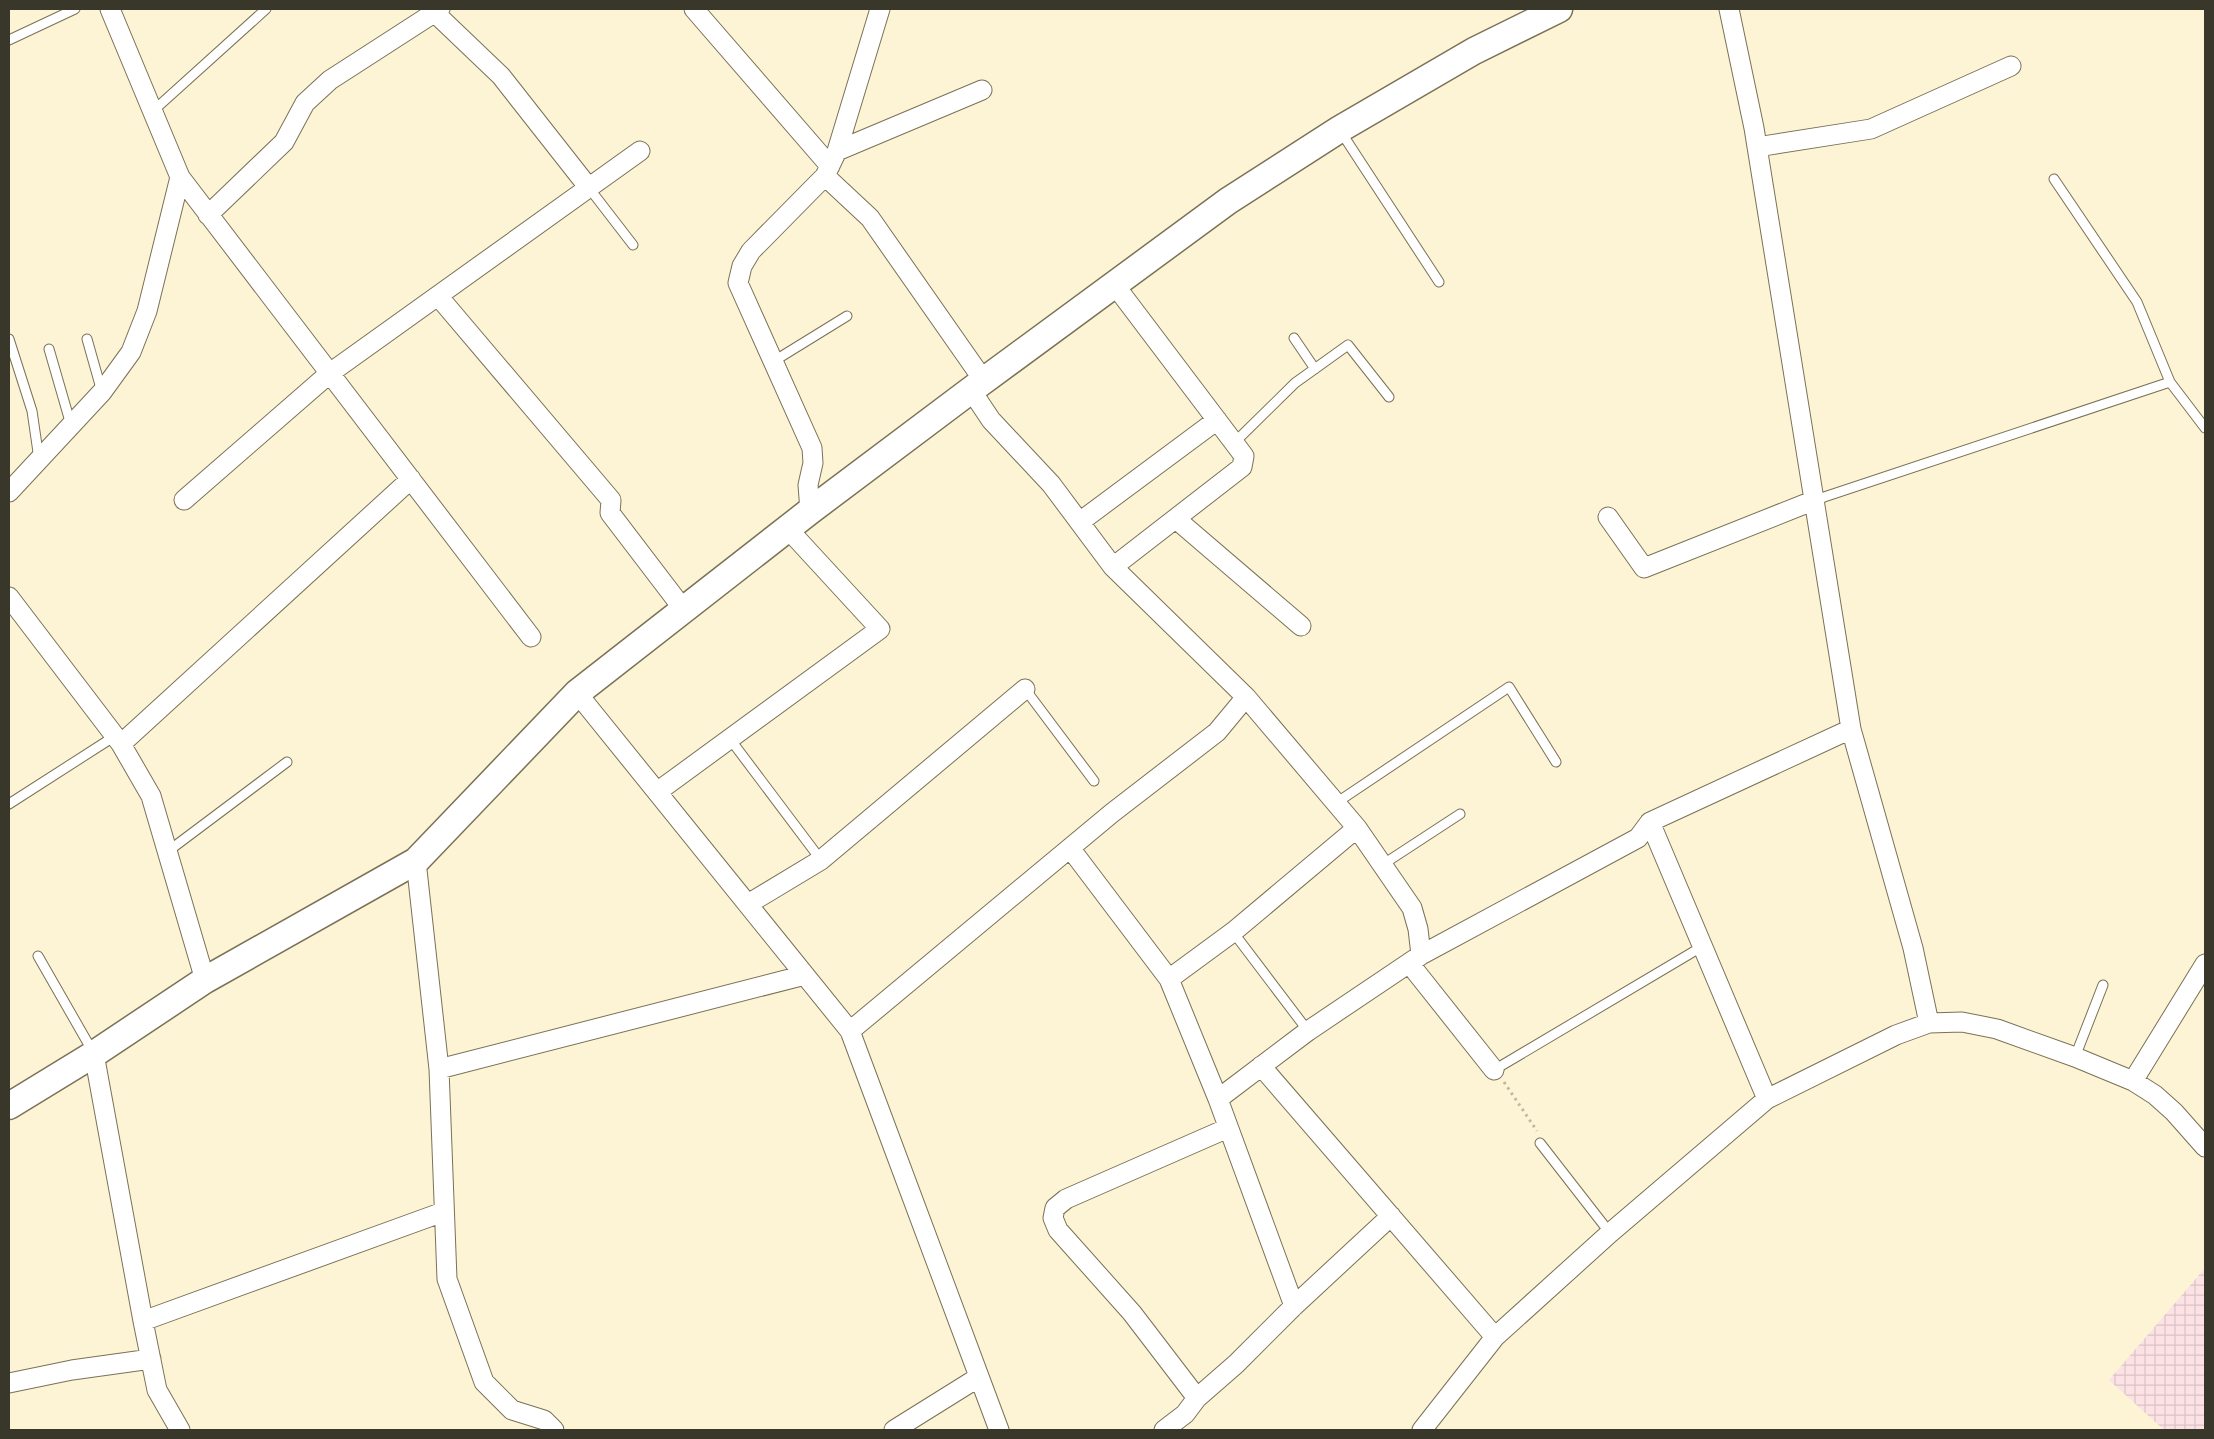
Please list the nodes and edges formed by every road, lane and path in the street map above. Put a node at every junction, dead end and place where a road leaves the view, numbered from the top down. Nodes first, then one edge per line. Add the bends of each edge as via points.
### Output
1 (75, 9) edge
2 (110, 9) edge
3 (266, 9) edge
4 (694, 9) edge
5 (880, 9) edge
6 (1559, 9) edge
7 (1729, 9) edge
8 (437, 11) edge
9 (9, 40) edge
10 (2011, 66) dead end
11 (982, 90) dead end
12 (153, 111) junction
13 (1340, 130) junction
14 (1757, 147) junction
15 (640, 151) dead end
16 (830, 164) junction
17 (180, 177) junction
18 (2054, 179) dead end
19 (589, 188) junction
20 (208, 215) junction
21 (633, 245) dead end
22 (1439, 282) dead end
23 (1114, 284) junction
24 (438, 296) junction
25 (846, 316) dead end
26 (1294, 338) dead end
27 (9, 339) edge
28 (87, 339) dead end
29 (49, 349) dead end
30 (774, 362) junction
31 (1315, 369) junction
32 (330, 373) junction
33 (2170, 382) junction
34 (978, 385) junction
35 (102, 392) junction
36 (1389, 397) dead end
37 (1216, 420) junction
38 (71, 425) junction
39 (2205, 428) edge
40 (1234, 443) junction
41 (39, 460) junction
42 (411, 479) junction
43 (9, 492) edge
44 (184, 500) dead end
45 (1815, 500) junction
46 (810, 511) junction
47 (1608, 516) dead end
48 (1176, 519) junction
49 (1080, 521) junction
50 (787, 528) junction
51 (1113, 567) junction
52 (9, 597) edge
53 (684, 610) junction
54 (1301, 626) dead end
55 (532, 637) dead end
56 (1024, 689) joint
57 (577, 693) junction
58 (1246, 697) junction
59 (1851, 729) junction
60 (730, 738) junction
61 (118, 740) junction
62 (287, 762) dead end
63 (1556, 762) dead end
64 (1094, 781) dead end
65 (657, 792) junction
66 (1336, 803) junction
67 (9, 804) edge
68 (1460, 814) dead end
69 (1650, 822) junction
70 (1358, 828) junction
71 (1070, 848) junction
72 (167, 853) junction
73 (821, 860) junction
74 (416, 861) junction
75 (1382, 865) junction
76 (748, 904) junction
77 (1233, 932) junction
78 (1703, 946) junction
79 (38, 956) dead end
80 (1415, 959) junction
81 (2205, 964) edge
82 (804, 975) junction
83 (1169, 979) junction
84 (205, 980) junction
85 (2103, 986) dead end
86 (1929, 1023) junction
87 (850, 1031) junction
88 (1308, 1031) junction
89 (94, 1054) junction
90 (2075, 1057) junction
91 (1261, 1066) junction
92 (439, 1069) junction
93 (1494, 1070) junction
94 (2133, 1081) junction
95 (1767, 1098) junction
96 (1218, 1099) junction
97 (9, 1106) edge
98 (1228, 1128) junction
99 (1540, 1143) joint
100 (2205, 1147) edge
101 (443, 1212) junction
102 (1391, 1216) junction
103 (1610, 1233) junction
104 (1294, 1306) junction
105 (143, 1321) junction
106 (1495, 1337) junction
107 (151, 1359) junction
108 (979, 1377) junction
109 (9, 1382) edge
110 (1197, 1398) junction
111 (180, 1430) edge
112 (554, 1430) edge
113 (894, 1430) edge
114 (999, 1430) edge
115 (1164, 1430) edge
116 (1422, 1430) edge

1 - 9 lane
2 - 12 street
3 - 12 lane
4 - 16 street
5 - 16 street
6 - 13 main road via 1474,51
7 - 14 street
8 - 19 street via 501,76
8 - 20 street via 330,80 305,103 284,142
10 - 14 street via 1871,129
11 - 16 street
12 - 17 street
13 - 22 lane
13 - 23 main road via 1228,201
14 - 45 street
15 - 19 street
16 - 30 street via 751,250 742,266 738,283
16 - 34 street via 870,218
17 - 20 street
17 - 35 street via 147,310 131,352
18 - 33 lane via 2137,302
19 - 21 lane
19 - 24 street
20 - 32 street
23 - 34 main road
23 - 37 street
24 - 32 street
24 - 53 street via 611,500 610,513
25 - 30 lane
26 - 31 lane
27 - 41 lane via 32,411
28 - 35 lane
29 - 38 lane
30 - 46 street via 812,448 813,463 808,486
31 - 36 lane via 1348,344
31 - 40 lane via 1295,383
32 - 42 street
32 - 44 street
33 - 39 lane
33 - 45 lane
34 - 46 main road
34 - 49 street via 990,420 1051,484
35 - 38 street
37 - 40 street
37 - 49 street
38 - 41 street
40 - 48 street via 1244,456 1242,467
41 - 43 street
42 - 55 street
42 - 61 street
45 - 47 street via 1644,568
45 - 59 street
46 - 50 main road
48 - 51 street
48 - 54 street
49 - 51 street
50 - 53 main road
50 - 60 street via 880,629
51 - 58 street
52 - 61 street
53 - 57 main road
56 - 64 lane
56 - 73 street
57 - 65 street
57 - 74 main road
58 - 66 street
58 - 71 street via 1217,732
59 - 69 street
59 - 86 street via 1913,948
60 - 65 street
60 - 73 lane
61 - 67 lane
61 - 72 street via 151,796
62 - 72 lane
63 - 66 lane via 1509,687
65 - 76 street
66 - 70 street
68 - 75 lane
69 - 78 street
69 - 80 street via 1638,838
70 - 75 street
70 - 77 street
71 - 83 street
71 - 87 street
72 - 84 street
73 - 76 street
74 - 84 main road
74 - 92 street
75 - 80 street via 1412,908 1418,929
76 - 82 street
77 - 83 street
77 - 88 lane
78 - 93 lane
78 - 95 street
79 - 89 lane
80 - 88 street
80 - 93 street
81 - 94 street
82 - 87 street
82 - 92 street
83 - 96 street
84 - 89 main road
85 - 90 lane
86 - 90 street via 1962,1022 1997,1029
86 - 95 street via 1896,1035
87 - 108 street
88 - 91 street
89 - 97 main road
89 - 105 street
90 - 94 street
91 - 96 street
91 - 102 street
92 - 101 street
93 - 99 path via 1542,1137
94 - 100 street via 2174,1112
95 - 103 street
96 - 98 street
98 - 104 street
98 - 110 street via 1066,1199 1055,1208 1053,1218 1058,1230 1132,1313
99 - 103 lane
101 - 105 street
101 - 112 street via 447,1279 484,1382 512,1410 544,1420
102 - 104 street
102 - 106 street
103 - 106 street
104 - 110 street
105 - 107 street
106 - 116 street
107 - 109 street
107 - 111 street via 158,1390
108 - 113 street
108 - 114 street
110 - 115 street via 1185,1414

